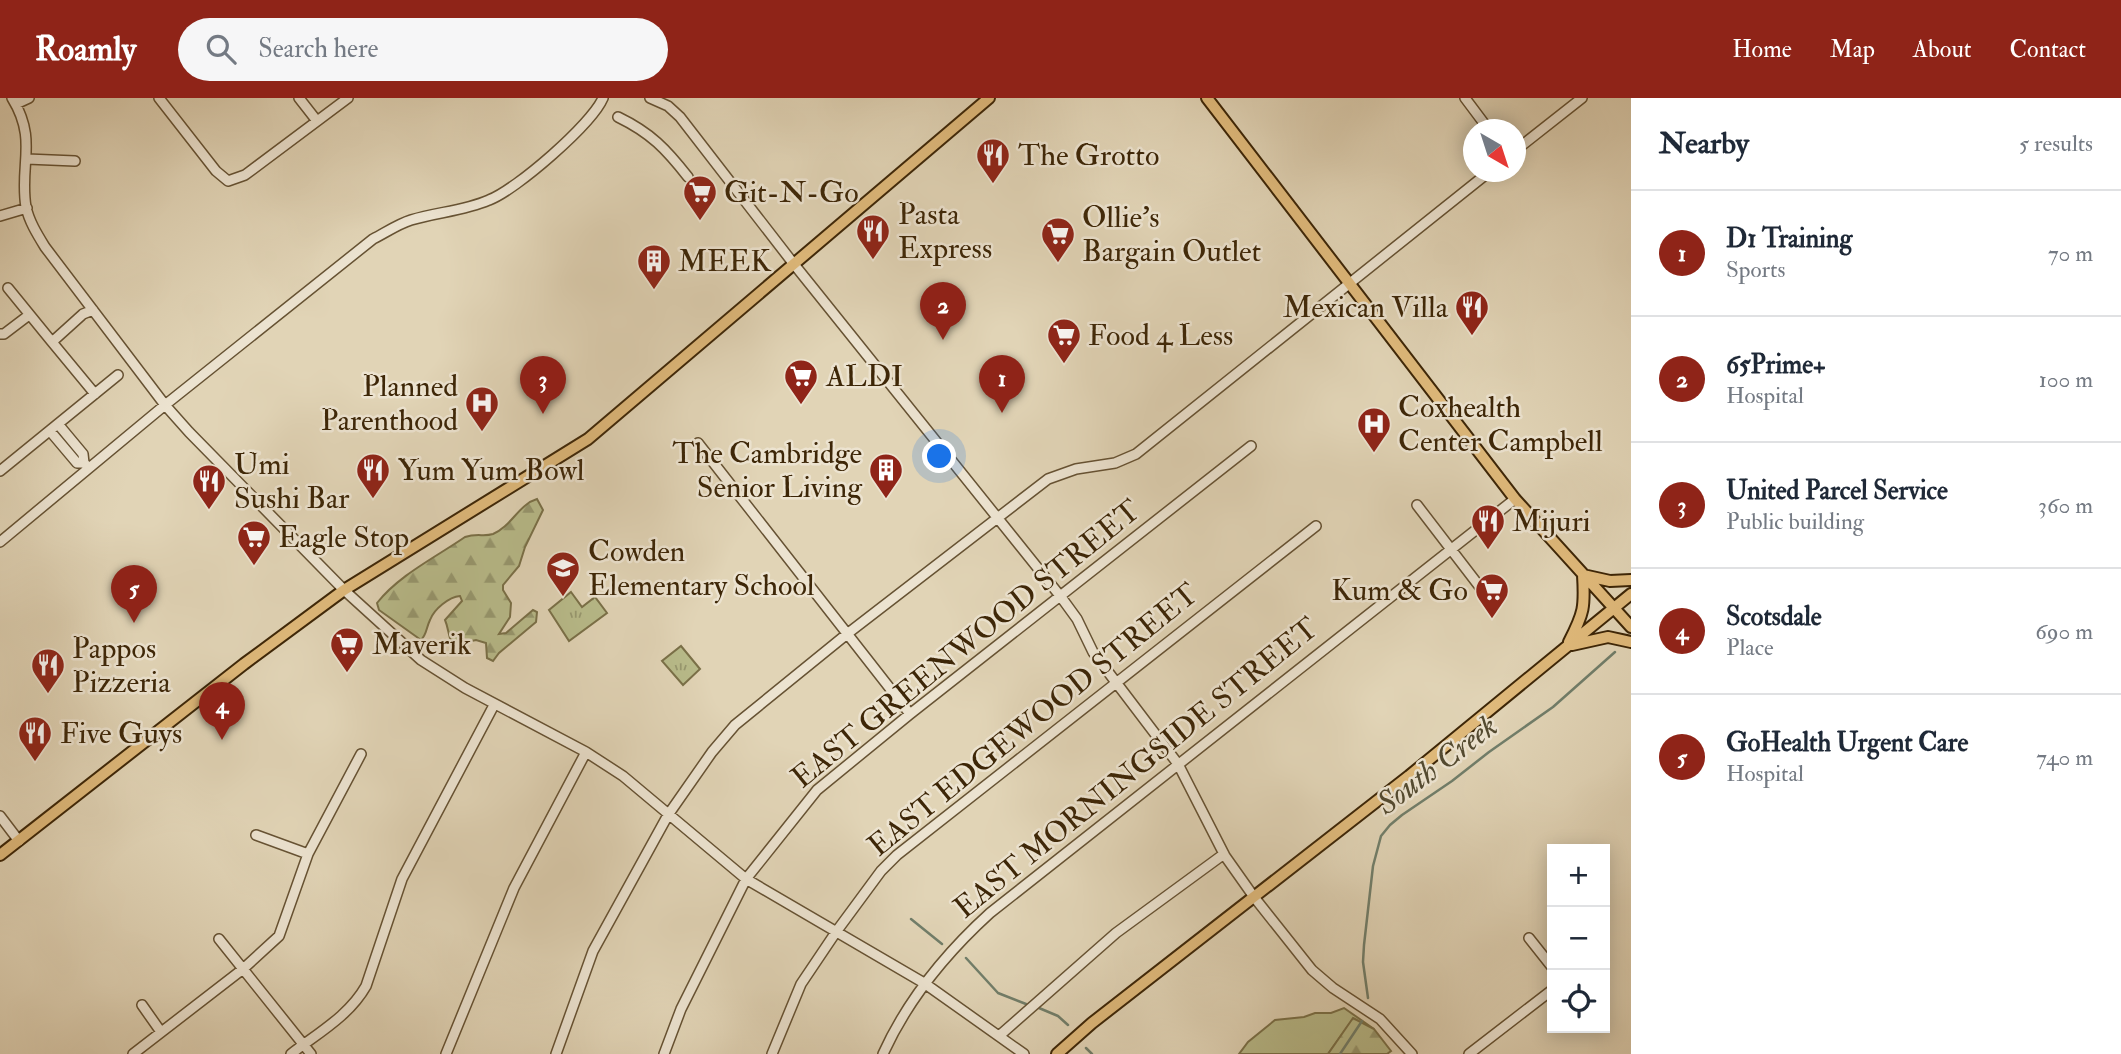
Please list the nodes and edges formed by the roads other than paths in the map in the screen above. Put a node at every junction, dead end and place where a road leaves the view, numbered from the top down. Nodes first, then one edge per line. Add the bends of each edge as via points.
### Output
1 (29, 98) edge
2 (159, 98) edge
3 (299, 98) edge
4 (348, 98) edge
5 (603, 98) edge
6 (650, 98) edge
7 (989, 98) edge
8 (1207, 98) edge
9 (1465, 98) edge
10 (1582, 98) edge
11 (14, 101) edge
12 (618, 117) dead end
13 (1481, 119) edge
14 (317, 121) junction
15 (1526, 142) edge
16 (27, 159) junction
17 (75, 160) dead end
18 (688, 177) dead end
19 (1476, 182) edge
20 (27, 208) junction
21 (0, 216) edge
22 (793, 263) junction
23 (1348, 284) junction
24 (8, 288) dead end
25 (90, 312) junction
26 (29, 315) junction
27 (0, 334) edge
28 (52, 342) junction
29 (118, 375) dead end
30 (95, 394) junction
31 (165, 405) junction
32 (58, 424) junction
33 (50, 431) junction
34 (698, 443) dead end
35 (1251, 446) dead end
36 (87, 465) junction
37 (0, 471) edge
38 (1515, 499) junction
39 (1417, 505) dead end
40 (997, 516) junction
41 (1316, 526) dead end
42 (0, 542) edge
43 (1451, 549) junction
44 (1583, 575) junction
45 (1631, 580) edge
46 (344, 590) junction
47 (1483, 591) dead end
48 (1631, 594) edge
49 (1061, 597) junction
50 (1614, 609) junction
51 (1631, 626) edge
52 (847, 634) junction
53 (1631, 642) edge
54 (1566, 647) junction
55 (1116, 683) junction
56 (494, 705) junction
57 (910, 714) junction
58 (586, 752) junction
59 (360, 754) dead end
60 (1178, 764) junction
61 (668, 815) junction
62 (0, 816) edge
63 (256, 835) dead end
64 (19, 841) junction
65 (308, 853) junction
66 (1224, 853) junction
67 (0, 855) edge
68 (746, 879) junction
69 (1254, 897) junction
70 (836, 932) junction
71 (1529, 938) dead end
72 (219, 939) dead end
73 (1547, 961) edge
74 (243, 969) junction
75 (924, 983) junction
76 (1547, 994) edge
77 (142, 1005) dead end
78 (162, 1032) junction
79 (999, 1036) junction
80 (303, 1044) junction
81 (133, 1054) edge
82 (291, 1054) edge
83 (311, 1054) edge
84 (446, 1054) edge
85 (556, 1054) edge
86 (664, 1054) edge
87 (772, 1054) edge
88 (883, 1054) edge
89 (1024, 1054) edge
90 (1057, 1054) edge
91 (1412, 1054) edge
92 (1469, 1054) edge

1 - 11 street
2 - 14 street via 228,181 245,175
3 - 14 street
4 - 14 street
5 - 31 street via 580,131 507,190 473,206 410,220 373,239
6 - 22 street via 680,117
7 - 22 main road
8 - 23 main road
9 - 13 street
10 - 15 street
11 - 16 street via 27,135
12 - 18 street via 654,138
16 - 17 street
16 - 20 street
19 - 23 street
20 - 21 street
20 - 25 street via 39,238
22 - 40 street
22 - 46 main road via 588,439
23 - 38 main road
23 - 40 street via 1136,454 1048,479
24 - 26 street
25 - 28 street
25 - 31 street
26 - 27 street
26 - 28 street
28 - 30 street
29 - 30 street
30 - 32 street
31 - 36 street
31 - 46 street
32 - 33 street
32 - 36 street
33 - 36 street via 77,463
33 - 37 street
34 - 52 street
35 - 49 street, EAST GREENWOOD STREET
36 - 42 street
38 - 43 street, EAST MORNINGSIDE STREET
38 - 44 main road
39 - 43 street
40 - 49 street
40 - 52 street
41 - 55 street, EAST EDGEWOOD STREET
43 - 47 street
43 - 60 street, EAST MORNINGSIDE STREET
44 - 45 main road
44 - 50 main road
44 - 54 main road via 1583,615
46 - 56 street via 421,660
46 - 64 main road
48 - 50 main road
49 - 55 street
49 - 57 street, EAST GREENWOOD STREET
50 - 51 main road
50 - 54 main road
52 - 57 street
52 - 61 street via 735,725
53 - 54 main road via 1608,637
54 - 69 main road
55 - 60 street
55 - 70 street, EAST EDGEWOOD STREET via 897,855
56 - 58 street
56 - 80 street via 402,879 366,986 346,1012
57 - 68 street, EAST GREENWOOD STREET via 817,790
58 - 61 street via 623,776
58 - 84 street via 514,888
59 - 65 street
60 - 66 street
60 - 75 street, EAST MORNINGSIDE STREET via 990,913
61 - 68 street
61 - 85 street via 593,951
62 - 64 street
63 - 65 street
64 - 67 main road
65 - 74 street via 279,936
66 - 69 street
66 - 79 street via 1116,933
68 - 70 street
68 - 86 street, EAST GREENWOOD STREET via 681,1009
69 - 90 main road
69 - 91 street via 1312,970 1380,1019
70 - 75 street
70 - 87 street, EAST EDGEWOOD STREET via 801,984
71 - 73 street
72 - 74 street
74 - 78 street
74 - 80 street
75 - 79 street
75 - 88 street, EAST MORNINGSIDE STREET
76 - 92 street
77 - 78 street
78 - 81 street
79 - 89 street
80 - 82 street
80 - 83 street

